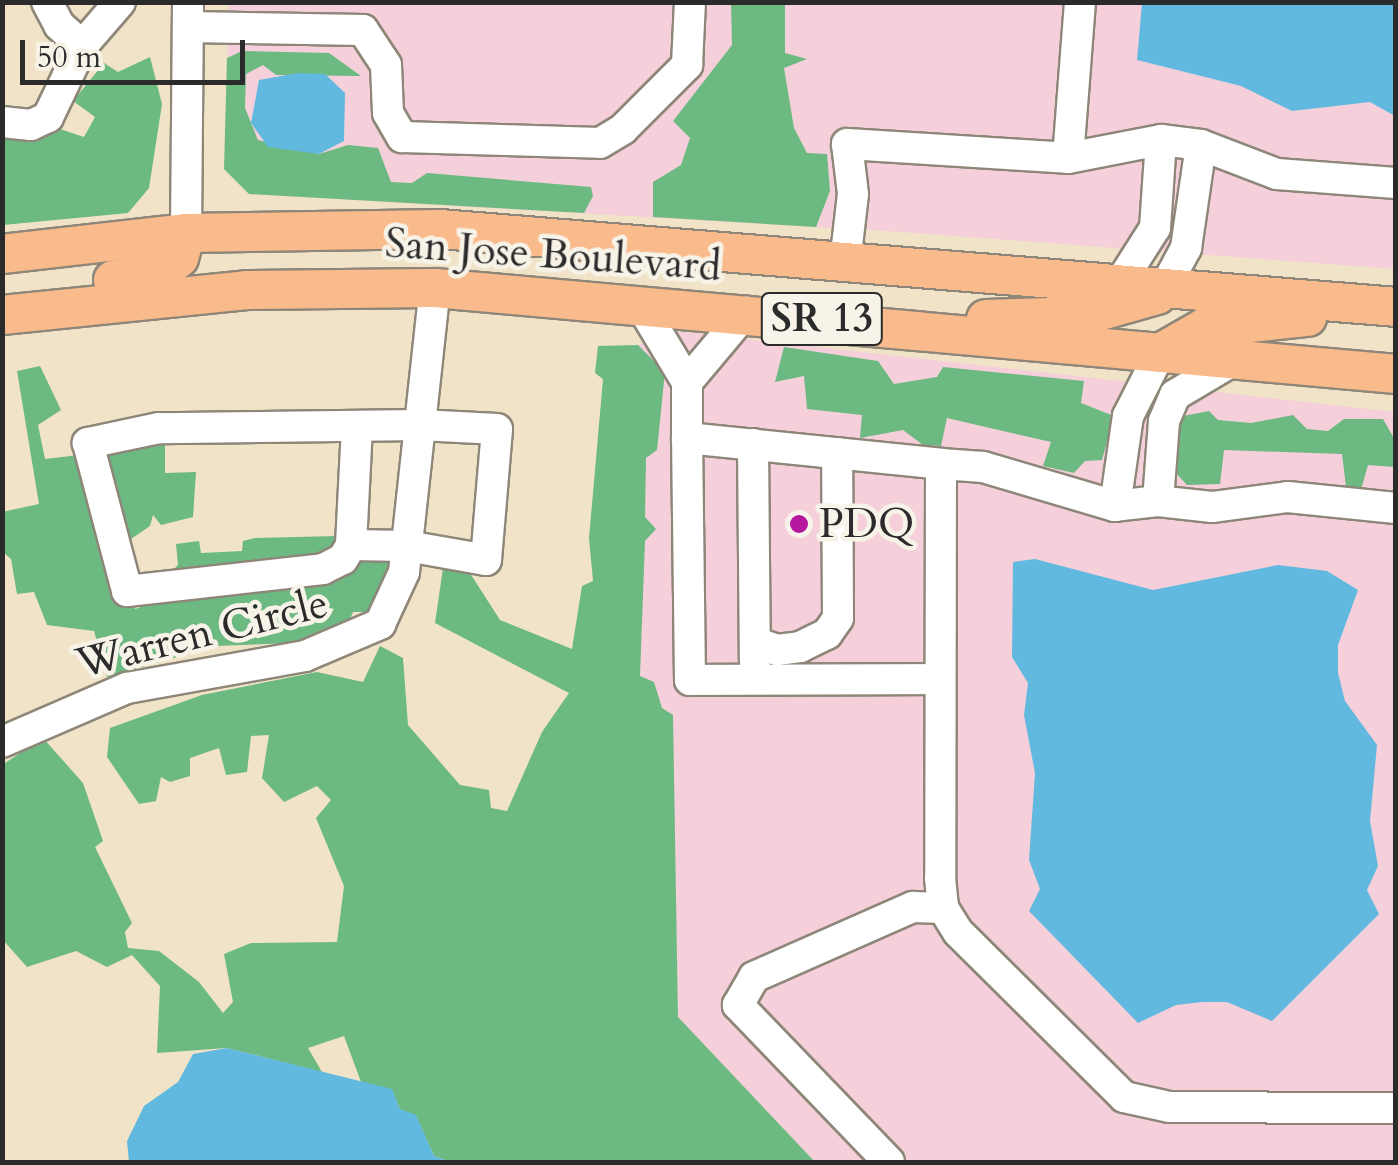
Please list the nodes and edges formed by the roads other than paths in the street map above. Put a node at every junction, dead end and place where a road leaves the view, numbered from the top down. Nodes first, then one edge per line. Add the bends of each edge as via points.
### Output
1 (47, 2) edge
2 (120, 2) edge
3 (690, 2) edge
4 (1080, 2) edge
5 (188, 14) edge
6 (82, 46) junction
7 (2, 122) edge
8 (1161, 140) junction
9 (1201, 145) junction
10 (1068, 158) junction
11 (1396, 183) edge
12 (186, 233) junction
13 (582, 239) junction
14 (2, 254) edge
15 (846, 263) junction
16 (1118, 286) junction
17 (435, 288) junction
18 (1164, 290) junction
19 (2, 293) edge
20 (640, 304) junction
21 (1384, 306) edge
22 (746, 312) junction
23 (2, 315) edge
24 (920, 329) junction
25 (1160, 353) junction
26 (1234, 360) junction
27 (1396, 374) edge
28 (687, 382) junction
29 (420, 425) junction
30 (358, 426) junction
31 (687, 438) junction
32 (753, 444) junction
33 (836, 453) junction
34 (941, 464) junction
35 (1158, 500) junction
36 (1116, 506) junction
37 (1396, 508) edge
38 (352, 545) junction
39 (406, 546) junction
40 (755, 642) junction
41 (756, 679) junction
42 (940, 679) junction
43 (2, 742) edge
44 (944, 908) junction
45 (1396, 1108) edge
46 (889, 1162) edge

1 - 6 street
2 - 6 street
3 - 5 street via 687,65 600,143 402,136 388,113 386,64 364,30
4 - 10 street
5 - 12 street
6 - 7 street via 48,117 31,126
8 - 9 street
8 - 10 street
8 - 16 street via 1155,228
9 - 11 street via 1277,174
9 - 18 street via 1186,248
10 - 15 street via 848,144
12 - 13 main road, San Jose Boulevard / SR 13 via 440,229
12 - 14 main road, San Jose Boulevard / SR 13
12 - 19 main road via 178,258 163,270
13 - 15 main road, San Jose Boulevard / SR 13
13 - 17 main road via 554,256 454,254 440,267
15 - 16 main road, San Jose Boulevard / SR 13
16 - 18 main road, San Jose Boulevard / SR 13
17 - 20 main road, San Jose Boulevard / SR 13
17 - 23 main road, San Jose Boulevard / SR 13 via 246,290
17 - 29 street, Warren Circle
18 - 21 main road, San Jose Boulevard / SR 13
18 - 24 main road via 1118,311 1018,314
20 - 22 main road, San Jose Boulevard / SR 13
20 - 28 street
21 - 25 main road via 1204,328
22 - 24 main road, San Jose Boulevard / SR 13
22 - 28 street
24 - 25 main road, San Jose Boulevard / SR 13
25 - 26 main road, San Jose Boulevard / SR 13
25 - 36 street via 1128,416
26 - 27 main road, San Jose Boulevard / SR 13
26 - 35 street via 1175,395 1164,421
28 - 31 street
29 - 30 street
29 - 39 street, Warren Circle
29 - 39 street via 497,428 486,560
30 - 38 street
30 - 38 street via 159,428 88,444 128,592 323,568 343,560
31 - 32 street
31 - 41 street via 690,680
32 - 33 street
32 - 40 street
33 - 34 street
33 - 40 street via 838,618 827,634 800,647 776,650
34 - 36 street via 983,467
34 - 42 street
35 - 36 street
35 - 37 street via 1212,507 1288,497
38 - 39 street
39 - 43 street, Warren Circle via 397,598 364,636 305,656 127,688
40 - 41 street
41 - 42 street
42 - 44 street
44 - 45 street via 958,932 1124,1097 1168,1107
44 - 46 street via 913,907 754,976 738,1005

